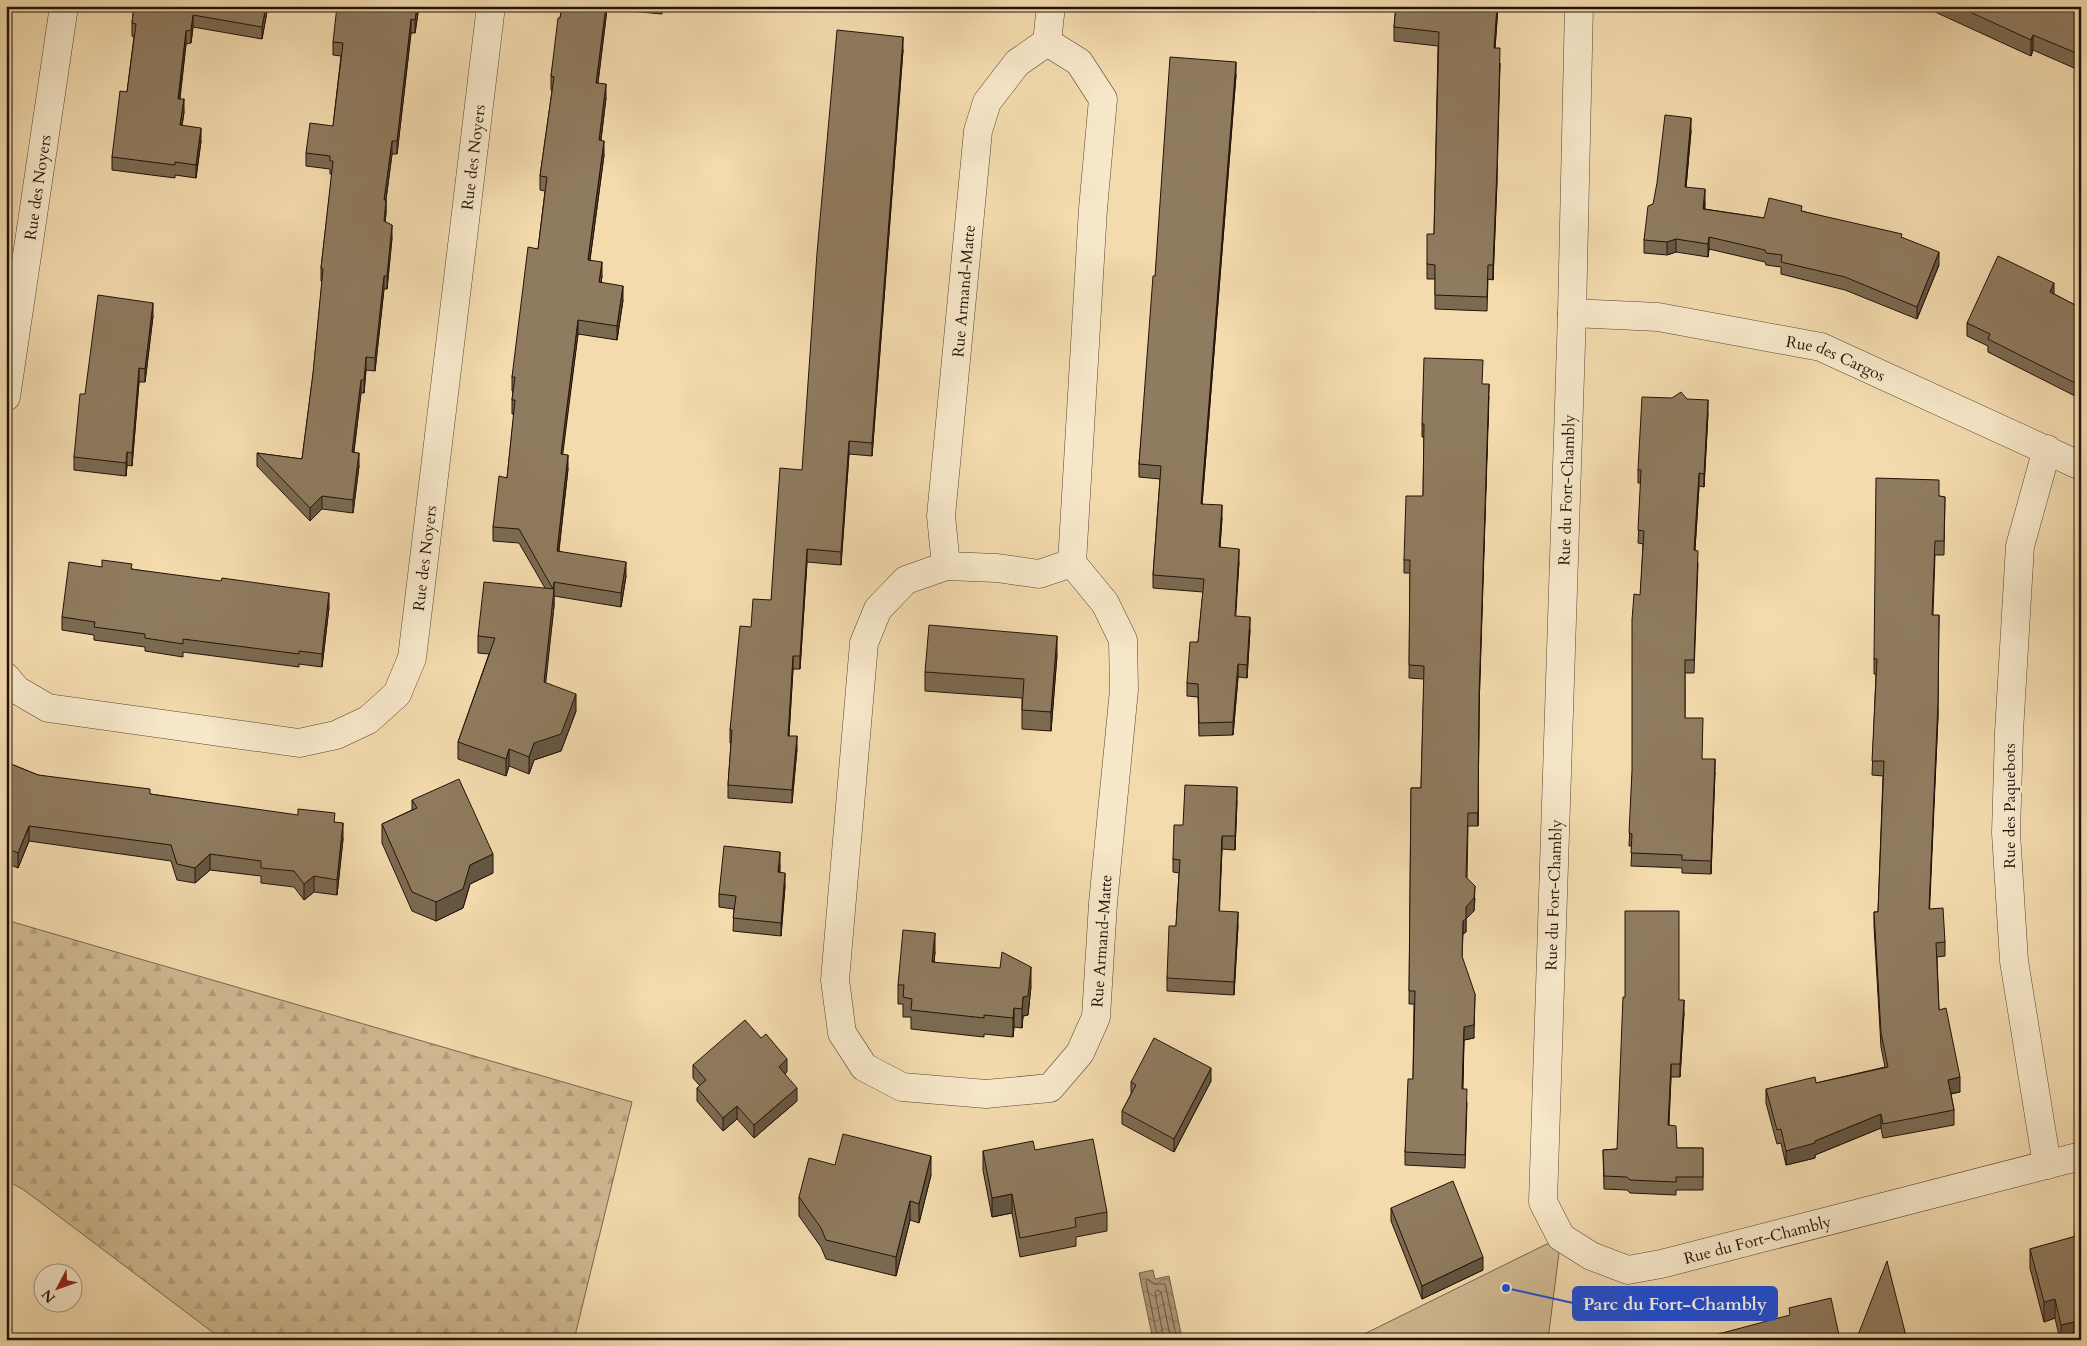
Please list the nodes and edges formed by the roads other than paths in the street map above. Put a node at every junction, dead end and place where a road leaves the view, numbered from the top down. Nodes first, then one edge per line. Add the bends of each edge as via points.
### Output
1 (64, 6) edge
2 (491, 6) edge
3 (1051, 6) edge
4 (1579, 6) edge
5 (1047, 42) junction
6 (1572, 313) junction
7 (6, 397) edge
8 (2046, 449) junction
9 (2081, 466) edge
10 (1072, 563) junction
11 (946, 566) junction
12 (6, 677) edge
13 (2081, 1156) edge
14 (2047, 1165) junction

1 - 7 street, Rue des Noyers
2 - 12 street, Rue des Noyers via 412,658 396,694 368,720 336,736 299,743 48,708 17,690
3 - 5 street
4 - 6 street, Rue du Fort-Chambly
5 - 10 street via 1079,62 1103,99
5 - 11 street, Rue Armand-Matte via 1016,63 987,102 978,131 941,516
6 - 8 street, Rue des Cargos via 1658,317 1821,347
6 - 14 street, Rue du Fort-Chambly via 1542,1202 1561,1237 1591,1256 1628,1270
8 - 9 street, Rue des Cargos
8 - 14 street, Rue des Paquebots via 2020,546 2006,833 2014,961
10 - 11 street, Rue Armand-Matte via 1039,574
10 - 11 street, Rue Armand-Matte via 1105,603 1123,640 1124,690 1103,904 1096,1018 1080,1053 1050,1088 986,1094 902,1087 864,1067 842,1033 835,980 864,643 878,609 906,580
13 - 14 street, Rue du Fort-Chambly

